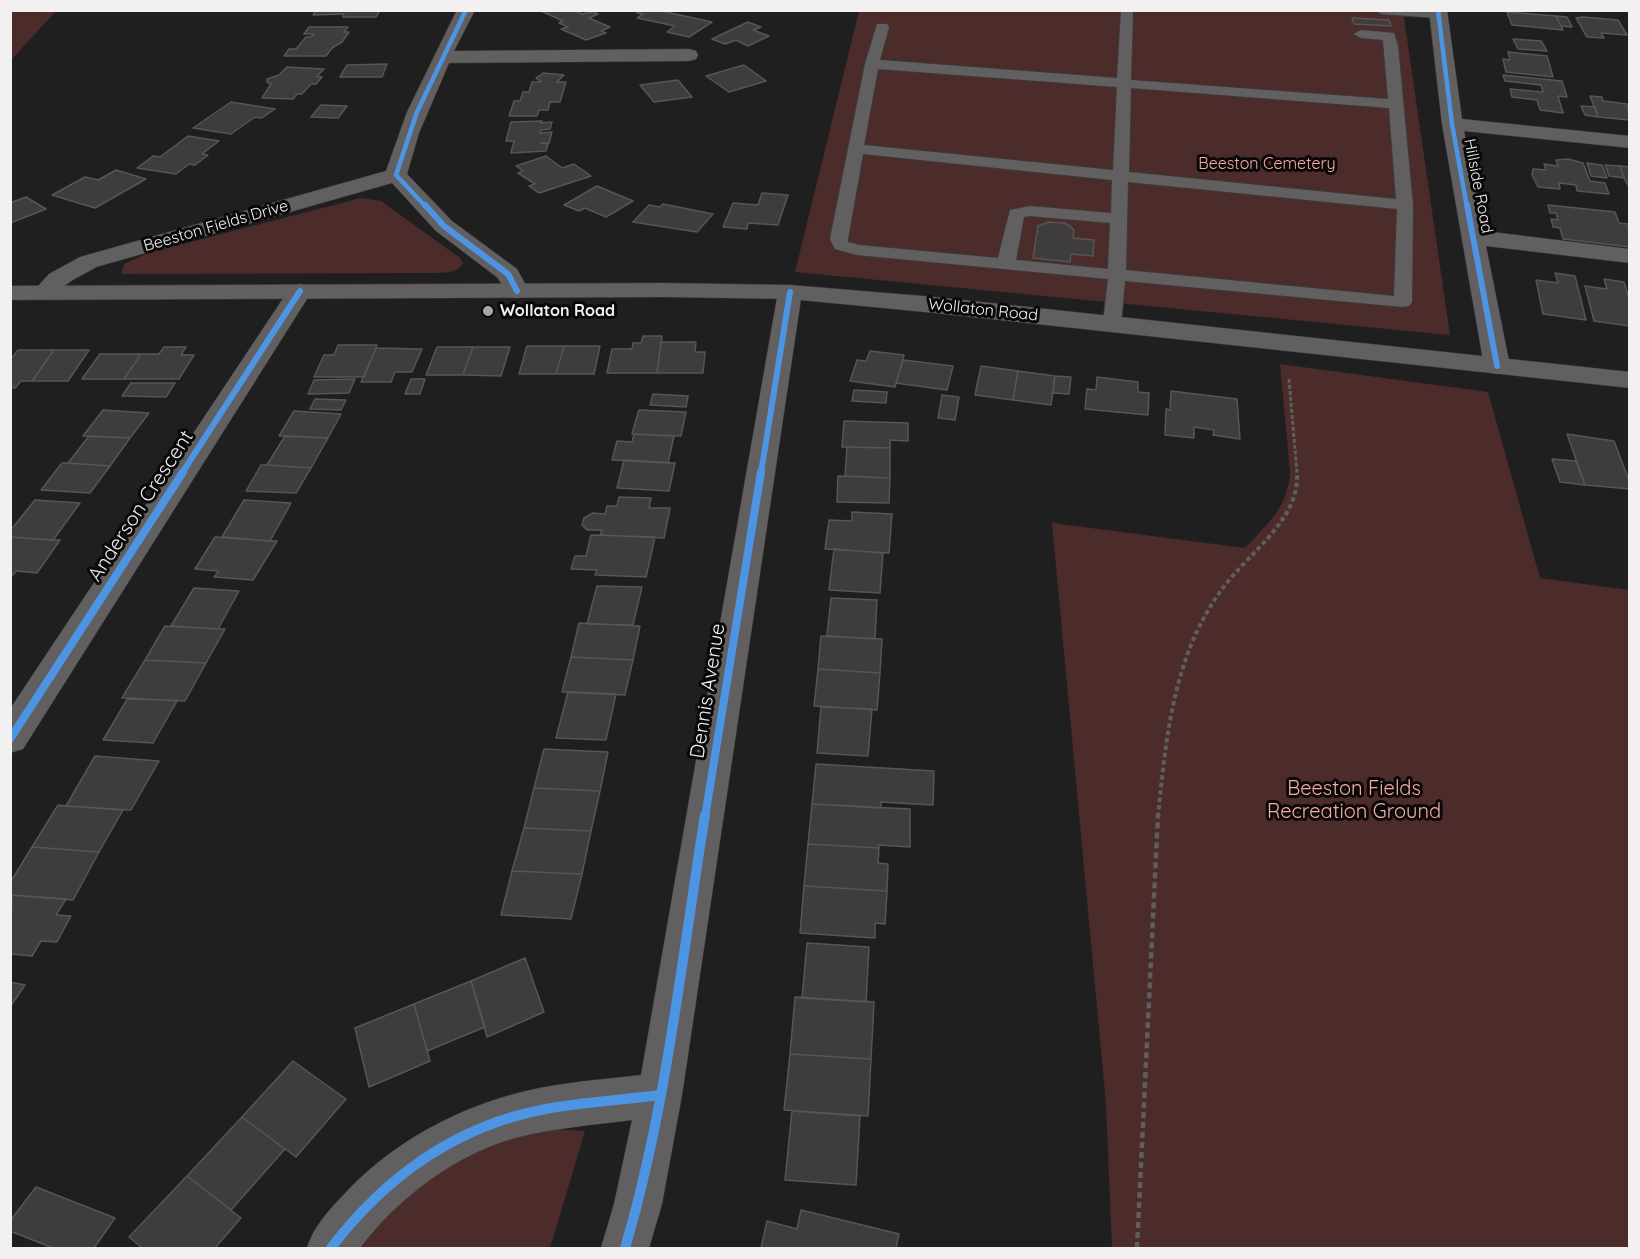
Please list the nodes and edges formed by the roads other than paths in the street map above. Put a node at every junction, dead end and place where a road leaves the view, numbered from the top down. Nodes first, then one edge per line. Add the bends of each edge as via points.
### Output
1 (466, 10) edge
2 (1127, 10) edge
3 (1381, 10) edge
4 (1439, 12) edge
5 (882, 27) dead end
6 (1361, 34) dead end
7 (689, 56) dead end
8 (442, 57) junction
9 (872, 64) junction
10 (1124, 83) junction
11 (1395, 104) junction
12 (1452, 124) junction
13 (1629, 142) edge
14 (856, 149) junction
15 (396, 176) junction
16 (1120, 176) junction
17 (1405, 205) junction
18 (1119, 219) junction
19 (1474, 237) junction
20 (1629, 256) edge
21 (1006, 264) junction
22 (1116, 274) junction
23 (300, 291) junction
24 (517, 291) junction
25 (790, 292) junction
26 (10, 293) edge
27 (44, 293) junction
28 (1112, 324) junction
29 (1497, 366) junction
30 (1629, 380) edge
31 (10, 740) edge
32 (660, 1095) junction
33 (331, 1248) edge
34 (625, 1248) edge

1 - 8 street
2 - 10 lane
3 - 4 lane
4 - 12 street, Hillside Road
5 - 9 lane
6 - 11 lane via 1389,36
7 - 8 street
8 - 15 street via 402,151
9 - 10 lane
9 - 14 lane
10 - 11 lane
10 - 16 lane
11 - 17 lane
12 - 13 street
12 - 19 street, Hillside Road
14 - 16 lane
14 - 21 lane via 838,239 841,245 857,250
15 - 24 street via 444,226 508,274
15 - 27 street, Beeston Fields Drive via 88,262 58,279
16 - 17 lane
16 - 18 lane
17 - 22 lane via 1403,302
18 - 21 lane via 1030,211 1016,214
18 - 22 lane
19 - 20 street
19 - 29 street, Hillside Road
21 - 22 lane
22 - 28 lane
23 - 24 street, Wollaton Road
23 - 27 street, Wollaton Road
23 - 31 street, Anderson Crescent
24 - 25 street, Wollaton Road
25 - 28 street, Wollaton Road
25 - 32 street, Dennis Avenue
26 - 27 street, Wollaton Road
28 - 29 street, Wollaton Road
29 - 30 street, Wollaton Road
32 - 33 street via 544,1109 473,1132 414,1164 388,1185
32 - 34 street, Dennis Avenue

